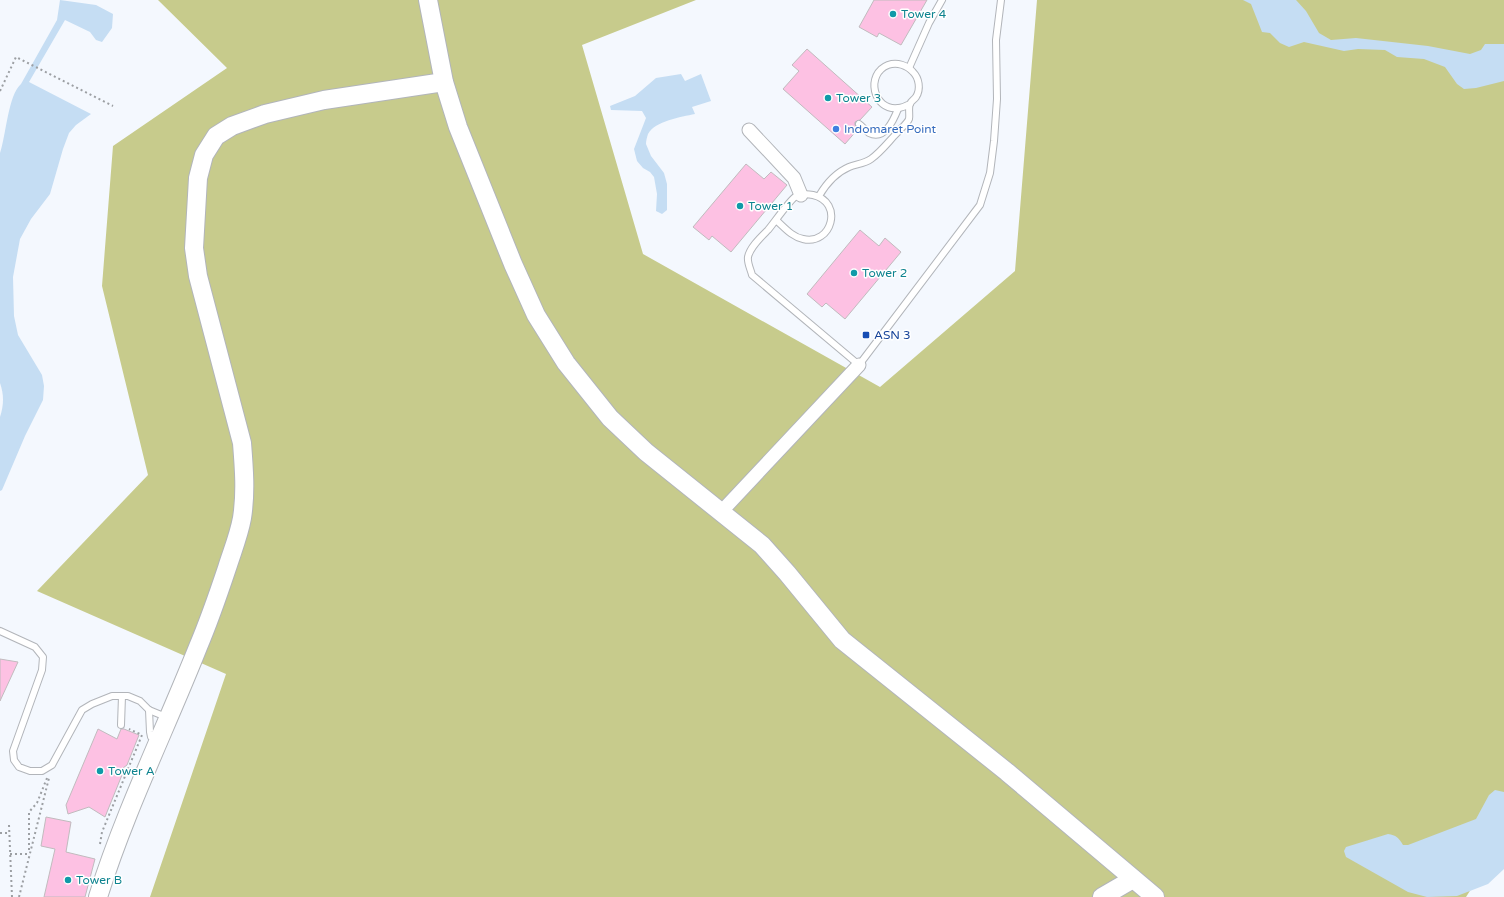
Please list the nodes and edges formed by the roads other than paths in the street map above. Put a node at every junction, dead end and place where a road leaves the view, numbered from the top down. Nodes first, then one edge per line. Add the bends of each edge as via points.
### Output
1 (428, 0) edge
2 (942, 0) edge
3 (1001, 0) edge
4 (909, 68) junction
5 (444, 82) junction
6 (910, 104) junction
7 (898, 108) junction
8 (860, 124) dead end
9 (749, 130) dead end
10 (801, 196) junction
11 (819, 196) junction
12 (776, 220) junction
13 (859, 365) junction
14 (722, 511) junction
15 (0, 631) edge
16 (122, 696) junction
17 (150, 710) junction
18 (170, 718) junction
19 (121, 725) road end
20 (160, 741) junction
21 (1133, 878) junction
22 (98, 897) edge
23 (1102, 897) edge
24 (1155, 897) edge

1 - 5 street
2 - 4 lane
3 - 13 lane via 996,40 994,141 990,173 980,205
4 - 6 lane via 916,76 919,86 917,96
4 - 7 lane via 900,64 889,65 880,71 874,80 874,91 879,100 887,107
5 - 14 street via 458,127 513,264 536,315 566,363 610,418 646,452
5 - 18 street via 324,100 265,114 232,126 216,136 204,155 198,178 194,248 198,276 242,443 244,493 242,519 234,548 211,616
6 - 7 lane
6 - 11 lane via 909,120 872,159 839,173 828,182
7 - 8 lane via 893,122 885,131 869,133
9 - 10 street via 794,178
10 - 11 lane
10 - 12 lane via 795,197
11 - 12 lane via 829,205 832,216 830,226 822,236 803,239 792,234
12 - 13 lane via 748,258 752,275
13 - 14 street
14 - 21 street via 762,545 842,640 1007,772
15 - 16 lane via 35,647 43,657 42,670 13,750 14,760 19,767 30,771 42,771 52,765 82,710 112,696
16 - 17 lane via 140,701
16 - 19 lane
17 - 18 lane
17 - 20 lane via 151,737
18 - 20 street
20 - 22 street via 111,856
21 - 23 street
21 - 24 street

